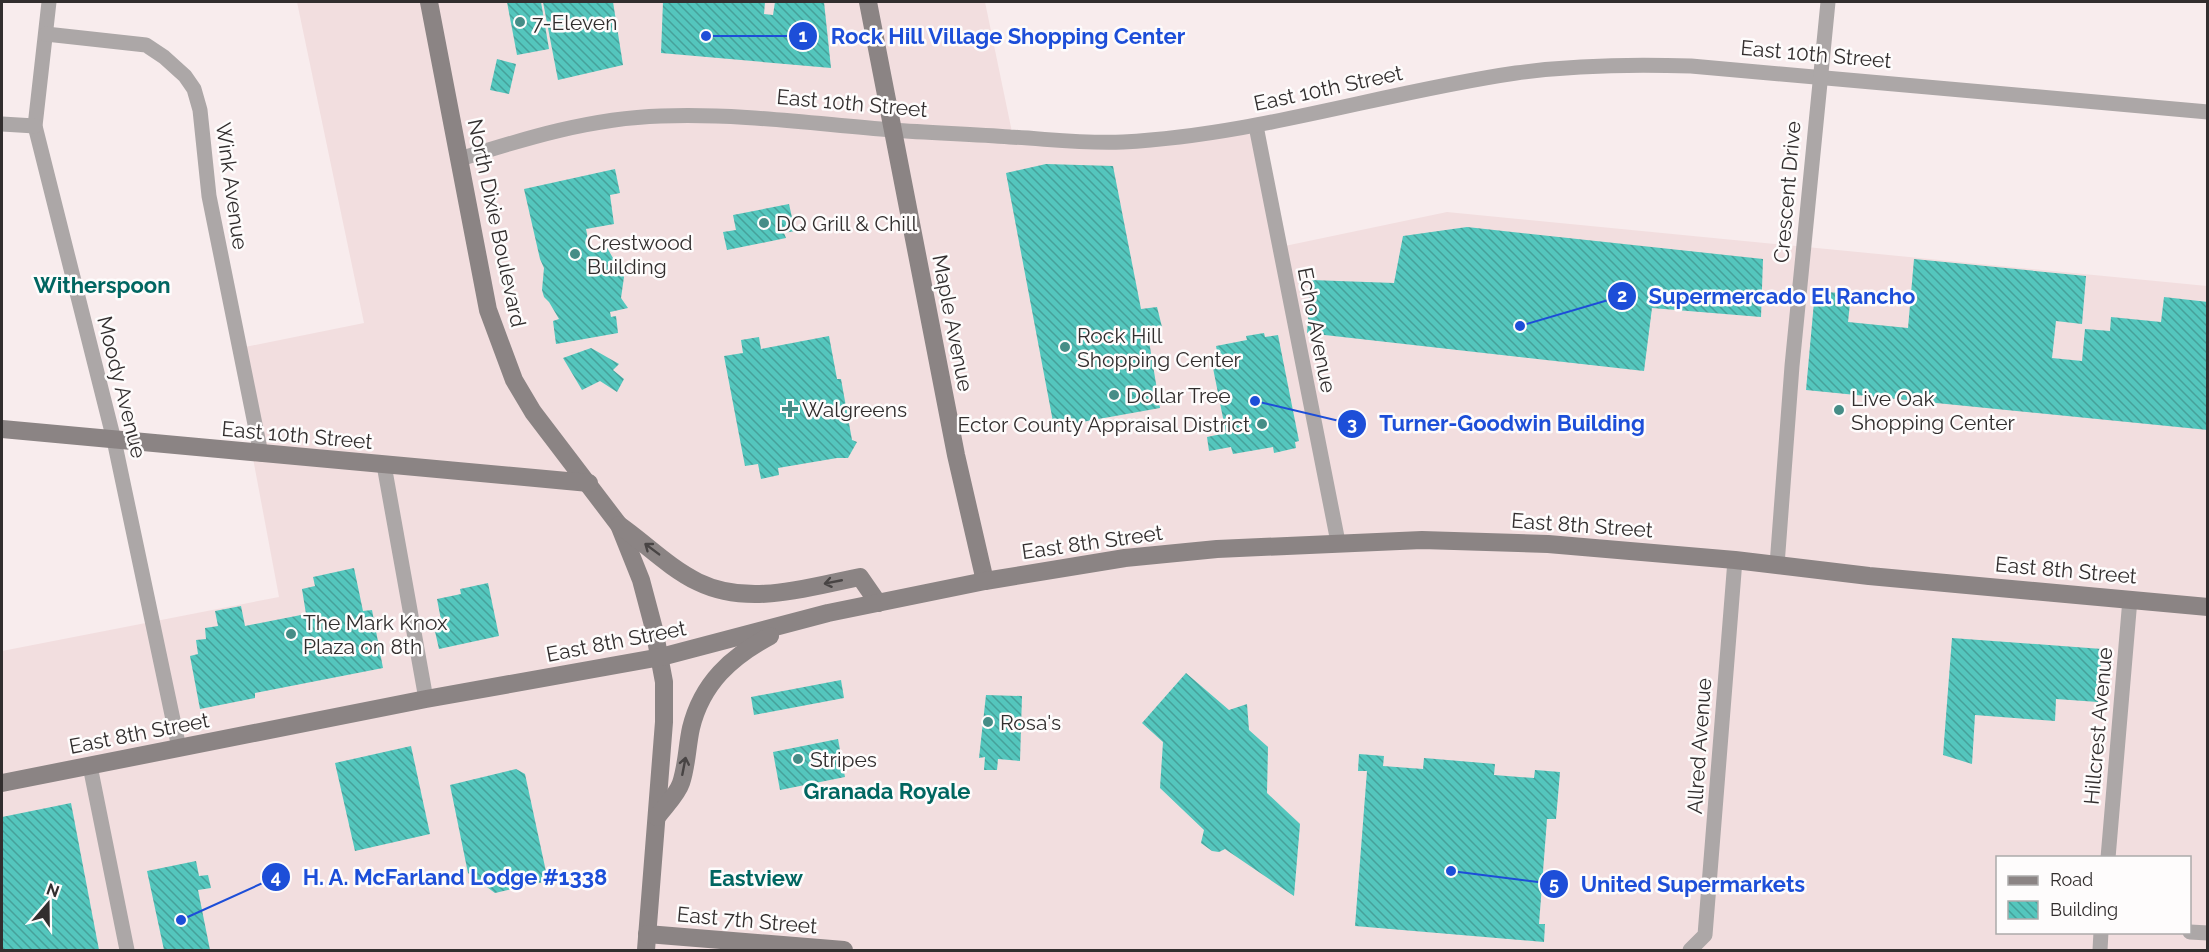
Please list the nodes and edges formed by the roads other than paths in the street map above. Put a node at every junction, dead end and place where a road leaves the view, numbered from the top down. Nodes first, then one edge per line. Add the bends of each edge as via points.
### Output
1 (49, 2) edge
2 (429, 2) edge
3 (868, 2) edge
4 (1828, 2) edge
5 (46, 33) junction
6 (1819, 76) junction
7 (2208, 112) edge
8 (2, 124) edge
9 (34, 126) junction
10 (1256, 126) junction
11 (891, 130) junction
12 (460, 159) junction
13 (2, 429) edge
14 (114, 440) junction
15 (261, 454) junction
16 (384, 465) junction
17 (589, 483) junction
18 (619, 525) junction
19 (1338, 542) junction
20 (1735, 560) junction
21 (1777, 565) junction
22 (985, 581) junction
23 (2130, 599) junction
24 (878, 603) junction
25 (2208, 606) edge
26 (795, 623) junction
27 (661, 657) junction
28 (426, 699) junction
29 (179, 748) junction
30 (90, 766) junction
31 (2, 783) edge
32 (657, 817) junction
33 (2108, 856) edge
34 (2191, 932) edge
35 (2208, 933) edge
36 (2101, 934) edge
37 (647, 942) edge
38 (1704, 943) edge
39 (127, 951) edge
40 (844, 951) edge
41 (1690, 951) edge
42 (2100, 951) edge

1 - 5 street, Moody Avenue
2 - 12 main road, North Dixie Boulevard
3 - 11 main road, Maple Avenue
4 - 6 street, Crescent Drive
5 - 9 street, Moody Avenue
5 - 15 street, Wink Avenue via 146,45 165,57 194,89 200,110 209,196
6 - 7 street, East 10th Street
6 - 10 street, East 10th Street via 1691,66 1572,67 1454,84
6 - 21 street, Crescent Drive
8 - 9 street
9 - 14 street, Moody Avenue
10 - 11 street, East 10th Street via 1121,142
10 - 19 street, Echo Avenue
11 - 12 street, East 10th Street via 776,119 660,116 575,126
11 - 22 main road, Maple Avenue
12 - 17 main road, North Dixie Boulevard via 488,310 505,359 533,411
13 - 14 main road, East 10th Street
14 - 15 main road, East 10th Street
14 - 29 street, Moody Avenue
15 - 16 main road, East 10th Street
16 - 17 main road, East 10th Street
16 - 28 street
17 - 18 main road, North Dixie Boulevard
24 -> 18 main road via 860,577 765,594 735,593 699,583
18 - 27 main road, North Dixie Boulevard via 641,580
19 - 20 main road, East 8th Street via 1478,541
19 - 22 main road, East 8th Street via 1155,555
20 - 21 main road, East 8th Street
20 - 38 street, Allred Avenue
21 - 23 main road, East 8th Street
22 - 24 main road, East 8th Street
23 - 25 main road, East 8th Street
23 - 33 street, Hillcrest Avenue
24 - 26 main road, East 8th Street
26 - 27 main road, East 8th Street
32 -> 26 main road via 681,784 692,726 713,680 745,650
27 - 28 main road, East 8th Street
27 - 32 main road, North Dixie Boulevard via 663,722
28 - 29 main road, East 8th Street
29 - 30 main road, East 8th Street
30 - 31 main road, East 8th Street
30 - 39 street
32 - 37 main road, North Dixie Boulevard
34 - 35 street
36 - 42 street
37 - 40 main road, East 7th Street
38 - 41 street, Allred Avenue

